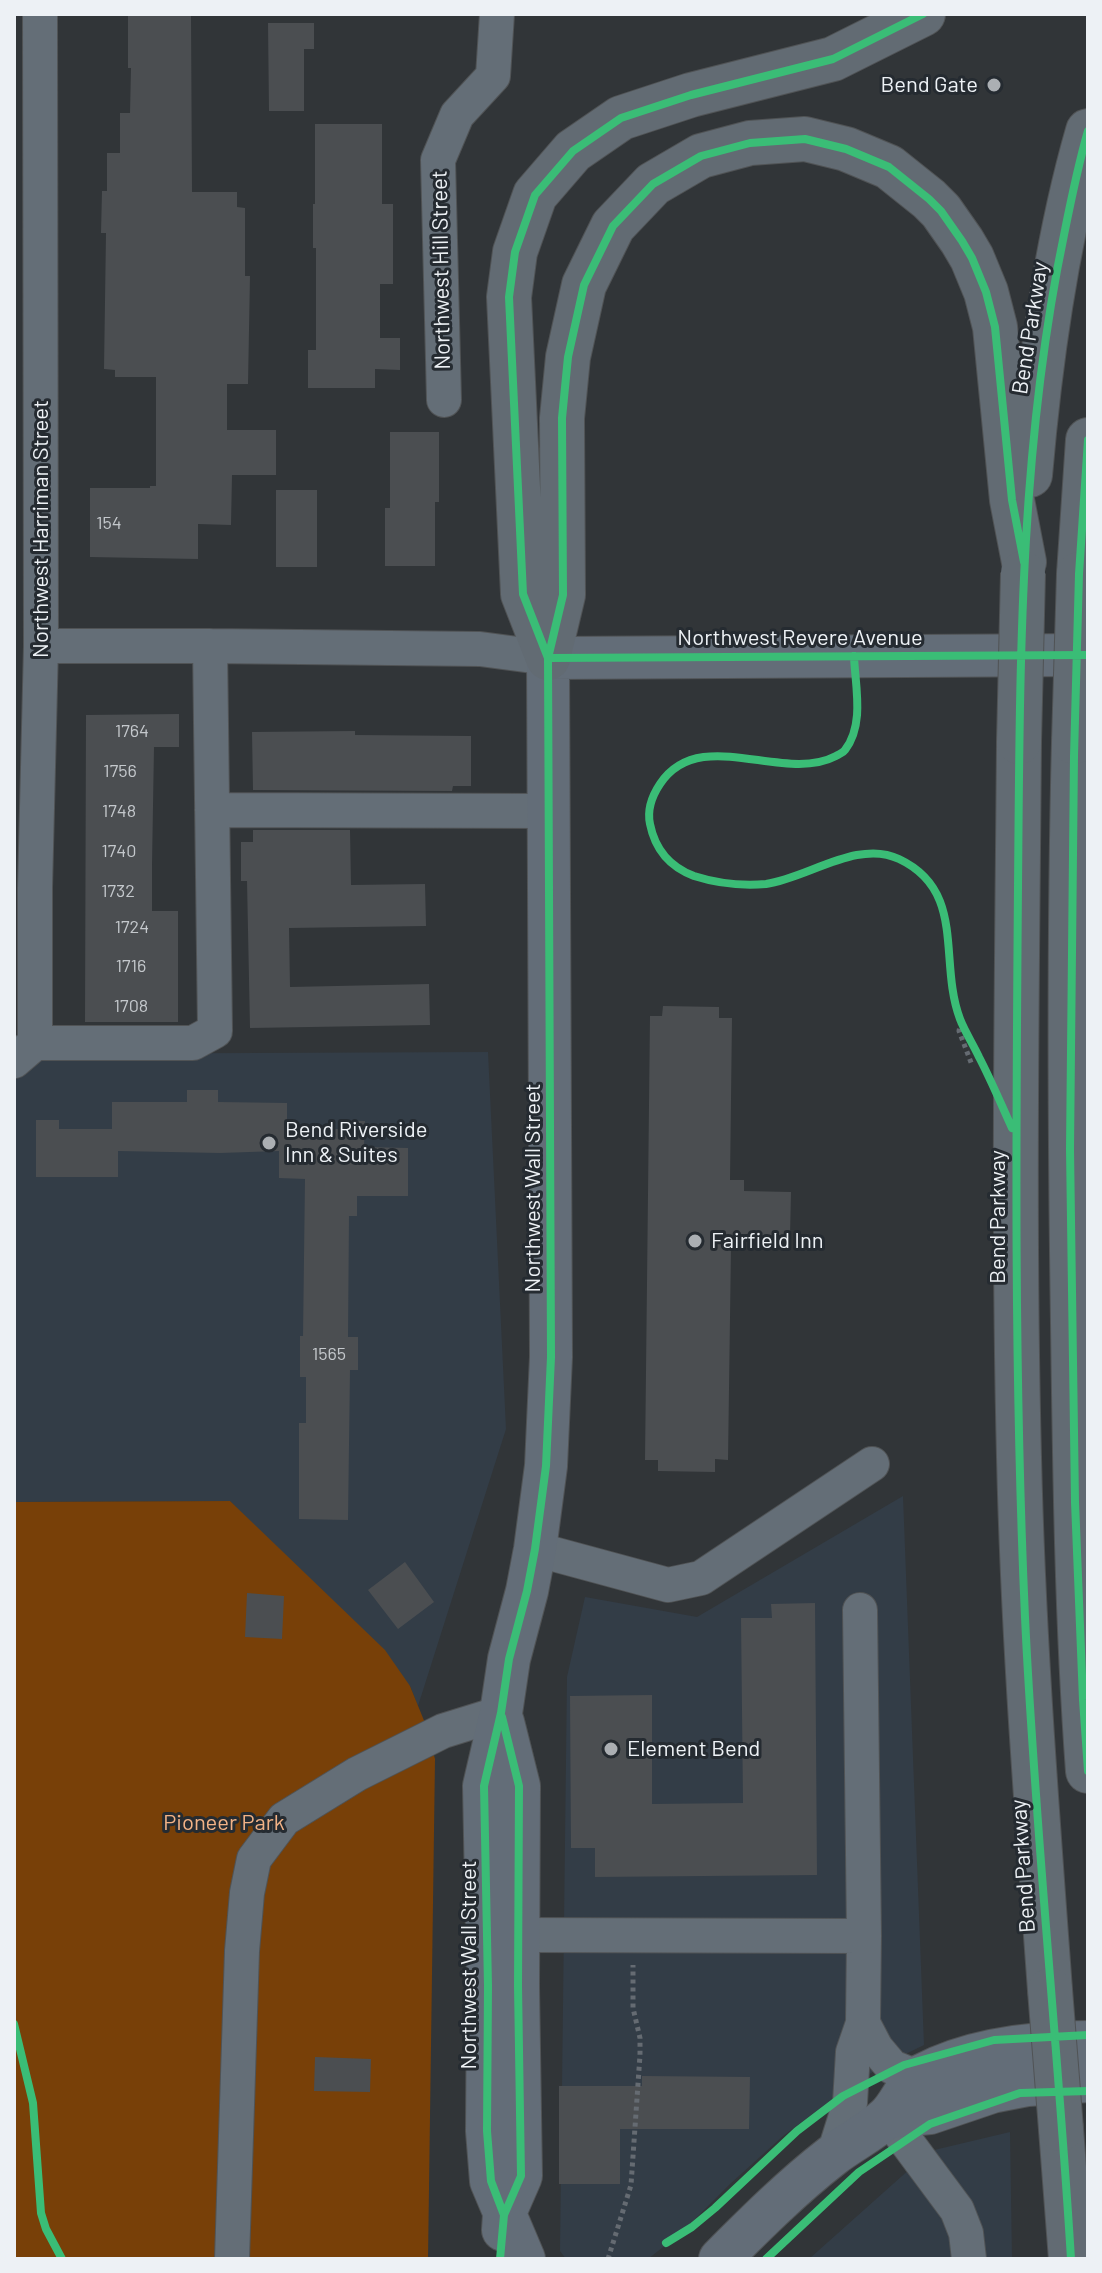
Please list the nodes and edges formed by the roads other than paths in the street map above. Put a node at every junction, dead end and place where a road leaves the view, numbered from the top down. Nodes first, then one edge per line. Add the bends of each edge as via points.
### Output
1 (40, 14) edge
2 (497, 14) edge
3 (923, 14) edge
4 (1088, 131) edge
5 (444, 400) dead end
6 (1088, 440) edge
7 (28, 539) edge
8 (1023, 568) junction
9 (41, 646) junction
10 (210, 646) junction
11 (1070, 655) edge
12 (548, 658) junction
13 (1074, 749) junction
14 (212, 810) junction
15 (549, 811) junction
16 (1088, 814) edge
17 (24, 888) edge
18 (24, 1052) edge
19 (872, 1464) dead end
20 (535, 1549) junction
21 (860, 1610) dead end
22 (501, 1713) junction
23 (1088, 1771) edge
24 (485, 1825) junction
25 (519, 1935) junction
26 (864, 1936) junction
27 (863, 2023) junction
28 (1080, 2062) edge
29 (917, 2077) junction
30 (888, 2117) junction
31 (834, 2154) junction
32 (504, 2215) junction
33 (232, 2259) edge
34 (500, 2259) edge
35 (524, 2259) edge
36 (720, 2259) edge
37 (969, 2259) edge
38 (1071, 2259) edge

1 - 7 street, Northwest Harriman Street
2 - 5 street, Northwest Hill Street via 493,76 457,115 438,160
3 - 12 highway via 833,59 621,118 573,151 535,195 515,252 509,297 523,594
4 - 8 highway, Bend Parkway via 1047,327
6 - 13 highway, bridge
7 - 9 street, Northwest Harriman Street
8 - 12 highway via 995,327 986,292 962,241 935,205 889,167 805,139 750,143 701,156 653,184 613,226 584,285 568,357 562,418 563,595
8 - 38 highway, Bend Parkway, bridge via 1016,1136 1019,1458 1026,1647
9 - 10 street, Northwest Revere Avenue
9 - 17 street, Northwest Harriman Street
10 - 12 street, Northwest Revere Avenue via 480,649
10 - 14 street
11 - 12 main road, Northwest Revere Avenue
12 - 15 main road, Northwest Wall Street
13 - 16 highway
13 - 23 highway via 1071,1211 1076,1517
14 - 15 street
14 - 18 street via 215,1031 193,1043
15 - 20 main road, Northwest Wall Street via 551,1357 546,1466
17 - 18 street, Northwest Harriman Street
19 - 20 street via 701,1578 668,1585
20 - 22 main road, Northwest Wall Street
21 - 26 street
22 - 24 main road, Northwest Wall Street via 484,1786
22 - 25 main road, Northwest Wall Street via 519,1786
22 - 33 street via 443,1731 357,1774 284,1819 254,1859 242,1951
24 - 25 main road via 500,1863 502,1924
24 - 32 main road, Northwest Wall Street via 487,2131 491,2181
25 - 26 street
25 - 32 main road, Northwest Wall Street via 521,2176
26 - 27 street
27 - 29 street via 892,2067
27 - 31 street via 853,2052 850,2103
28 - 29 main road via 1024,2045
28 - 30 main road via 1028,2085 930,2113
29 - 30 main road
30 - 31 main road
30 - 37 street via 957,2210
31 - 36 main road
32 - 34 main road, Northwest Wall Street
32 - 35 main road

